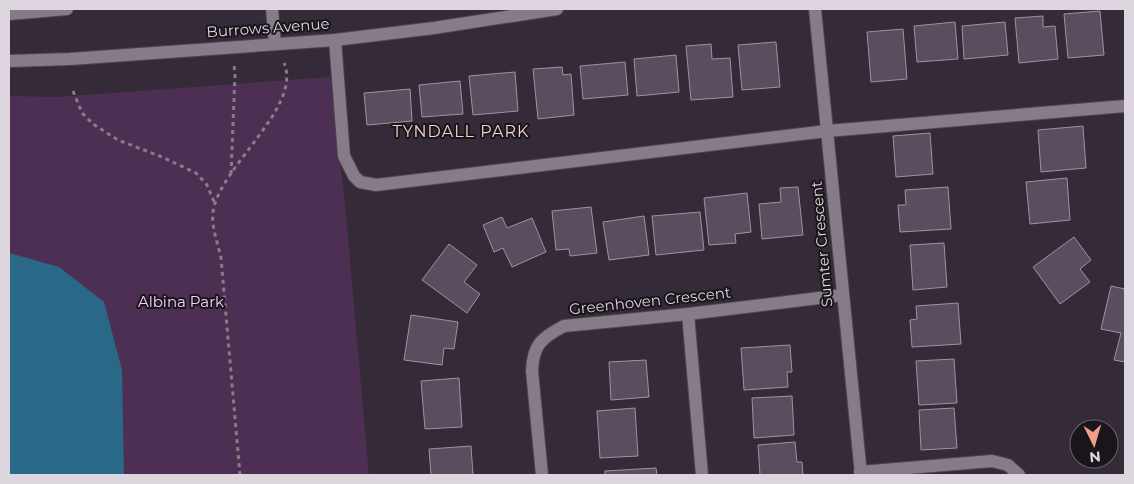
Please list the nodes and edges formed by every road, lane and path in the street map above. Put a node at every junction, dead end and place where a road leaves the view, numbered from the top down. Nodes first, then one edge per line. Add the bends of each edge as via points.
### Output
1 (67, 9) edge
2 (272, 9) edge
3 (558, 9) edge
4 (815, 9) edge
5 (9, 14) edge
6 (335, 40) junction
7 (276, 44) junction
8 (232, 47) junction
9 (9, 61) edge
10 (73, 91) dead end
11 (1125, 106) edge
12 (827, 131) junction
13 (231, 174) junction
14 (215, 205) junction
15 (843, 295) junction
16 (688, 314) junction
17 (861, 473) edge
18 (240, 475) edge
19 (542, 475) edge
20 (702, 475) edge
21 (1019, 475) edge

1 - 5 street
2 - 7 street
3 - 6 street, Burrows Avenue
4 - 12 street, Sumter Crescent
6 - 7 street, Burrows Avenue
6 - 12 street via 344,156 360,182 376,185
7 - 8 street, Burrows Avenue
7 - 13 path via 286,66 286,90 268,123
8 - 9 street, Burrows Avenue
8 - 13 path via 235,75
10 - 14 path via 82,113 93,124 118,140 196,173 208,185
11 - 12 street
12 - 15 street, Sumter Crescent
13 - 14 path
14 - 18 path via 213,221 221,258
15 - 16 street, Greenhoven Crescent
15 - 17 street, Sumter Crescent
16 - 19 street, Greenhoven Crescent via 564,326 548,334 533,355 532,371
16 - 20 street
17 - 21 street via 992,461 1008,466

